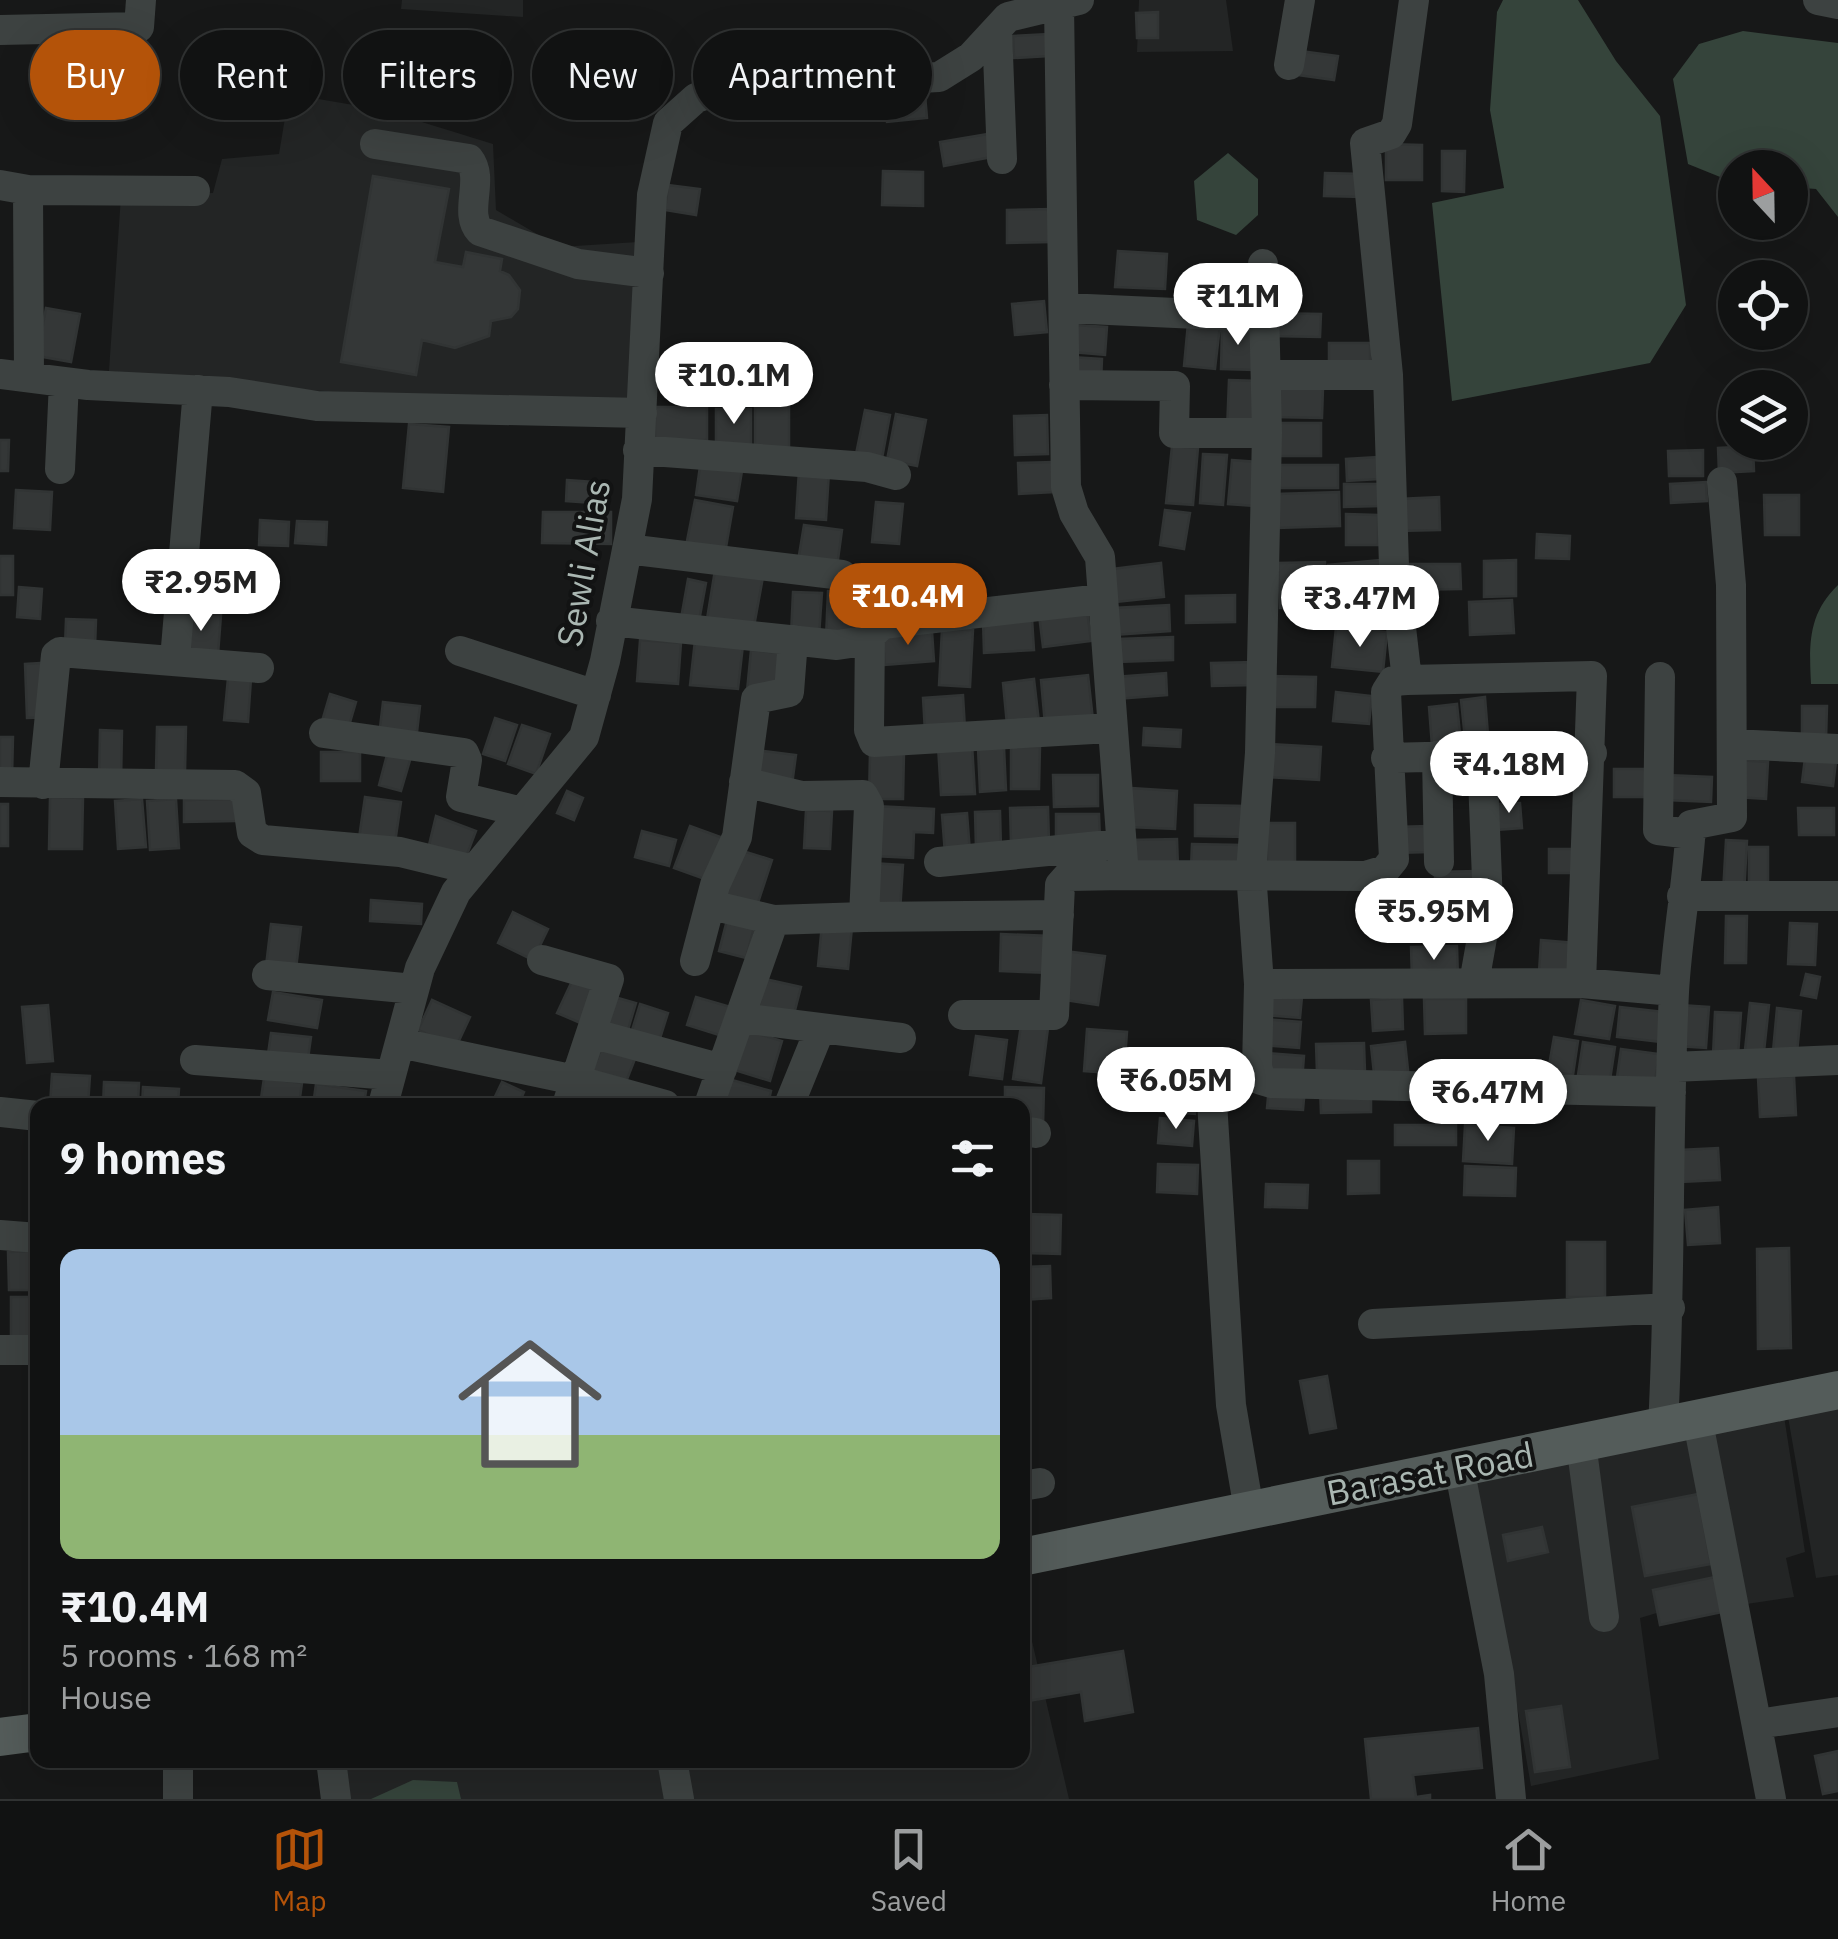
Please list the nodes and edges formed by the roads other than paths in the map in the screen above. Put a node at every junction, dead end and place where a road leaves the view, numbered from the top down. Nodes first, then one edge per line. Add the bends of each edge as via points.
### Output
1 (141, 0) edge
2 (1300, 0) edge
3 (1414, 0) edge
4 (1818, 0) edge
5 (1069, 3) edge
6 (1838, 4) edge
7 (997, 29) junction
8 (0, 30) edge
9 (1289, 65) dead end
10 (376, 144) dead end
11 (1002, 160) dead end
12 (14, 187) edge
13 (195, 190) dead end
14 (1263, 264) dead end
15 (649, 272) junction
16 (1065, 308) junction
17 (1264, 317) junction
18 (1388, 375) junction
19 (14, 376) edge
20 (1266, 376) junction
21 (64, 382) junction
22 (1064, 385) junction
23 (198, 390) junction
24 (642, 413) junction
25 (1267, 433) junction
26 (638, 450) junction
27 (60, 469) dead end
28 (896, 474) dead end
29 (1722, 482) dead end
30 (627, 550) junction
31 (842, 575) dead end
32 (1101, 599) junction
33 (612, 621) junction
34 (870, 632) junction
35 (792, 640) junction
36 (460, 651) dead end
37 (176, 660) junction
38 (259, 668) dead end
39 (1660, 676) dead end
40 (1408, 680) junction
41 (596, 696) junction
42 (1110, 728) junction
43 (324, 734) dead end
44 (1732, 744) junction
45 (1838, 749) edge
46 (1592, 753) junction
47 (1482, 754) junction
48 (1437, 756) junction
49 (1386, 758) junction
50 (0, 782) edge
51 (744, 782) junction
52 (42, 784) junction
53 (522, 812) junction
54 (1690, 834) junction
55 (1119, 844) junction
56 (939, 862) dead end
57 (1439, 862) dead end
58 (474, 870) junction
59 (1250, 872) junction
60 (1124, 875) junction
61 (1682, 896) junction
62 (1838, 896) edge
63 (710, 905) junction
64 (1059, 915) junction
65 (864, 916) junction
66 (774, 920) junction
67 (542, 960) dead end
68 (695, 961) dead end
69 (268, 975) dead end
70 (1580, 982) junction
71 (1474, 983) junction
72 (1258, 984) junction
73 (414, 990) junction
74 (1674, 991) junction
75 (963, 1015) dead end
76 (740, 1018) junction
77 (820, 1029) junction
78 (591, 1033) junction
79 (901, 1038) dead end
80 (400, 1043) junction
81 (195, 1060) dead end
82 (1838, 1060) edge
83 (1258, 1067) junction
84 (722, 1069) junction
85 (1672, 1079) junction
86 (387, 1090) edge
87 (571, 1092) edge
88 (613, 1098) edge
89 (712, 1098) edge
90 (792, 1098) edge
91 (0, 1112) edge
92 (30, 1115) edge
93 (0, 1235) edge
94 (30, 1237) edge
95 (1670, 1308) junction
96 (1373, 1324) dead end
97 (0, 1350) edge
98 (30, 1350) edge
99 (1838, 1390) edge
100 (1680, 1421) junction
101 (1582, 1443) junction
102 (1459, 1467) junction
103 (1249, 1510) junction
104 (1030, 1555) edge
105 (1604, 1617) dead end
106 (1838, 1712) edge
107 (1758, 1724) junction
108 (30, 1733) edge
109 (0, 1737) edge
110 (178, 1768) edge
111 (332, 1768) edge
112 (673, 1768) edge
113 (178, 1799) edge
114 (336, 1799) edge
115 (679, 1799) edge
116 (1511, 1799) edge
117 (1771, 1799) edge

1 - 8 street via 140,27
2 - 9 street
3 - 18 street via 1397,124 1391,134 1365,144
4 - 6 street
5 - 7 street, Sewli Alias via 1008,17
5 - 16 street
7 - 11 street
7 - 15 street, Sewli Alias via 939,77 725,88 696,98 668,124 652,195
10 - 15 street via 469,159 476,169 474,221 480,231 578,264
12 - 13 street
12 - 19 street
14 - 17 street
15 - 24 street, Sewli Alias
16 - 17 street
16 - 22 street
17 - 20 street
18 - 20 street
18 - 40 street via 1394,566
19 - 21 street
20 - 25 street
21 - 23 street
21 - 27 street
22 - 25 street via 1175,386 1174,433
22 - 32 street via 1069,500 1100,557
23 - 24 street via 317,406
23 - 37 street
24 - 26 street, Sewli Alias
25 - 59 street via 1260,753
26 - 28 street
26 - 30 street, Sewli Alias
29 - 44 street via 1731,585
30 - 31 street
30 - 33 street, Sewli Alias
32 - 34 street via 884,624
32 - 42 street
33 - 35 street
33 - 41 street, Sewli Alias
34 - 35 street via 857,643
34 - 42 street via 874,742
35 - 51 street via 789,692 756,699
36 - 41 street
37 - 38 street
37 - 52 street via 56,654
39 - 54 street via 1658,830
40 - 46 street via 1588,673 1594,684
40 - 49 street via 1393,681 1386,692
41 - 53 street, Sewli Alias via 584,737
42 - 55 street
43 - 53 street via 464,753 461,797
44 - 45 street
44 - 54 street via 1732,817 1691,825
46 - 47 street
46 - 70 street
47 - 48 street
47 - 71 street via 1488,904
48 - 49 street
48 - 57 street
49 - 59 street via 1394,859 1384,870 1365,876
50 - 52 street
51 - 63 street via 737,837
51 - 65 street via 802,796 863,794 869,806
52 - 58 street via 235,785 246,793 252,833 262,840 400,852
53 - 58 street, Sewli Alias
54 - 61 street
55 - 56 street
55 - 60 street
58 - 73 street, Sewli Alias via 456,892
59 - 60 street
59 - 72 street
60 - 64 street via 1064,878
61 - 62 street
61 - 74 street
63 - 66 street
63 - 68 street
64 - 65 street
64 - 75 street via 1054,1015
65 - 66 street
66 - 76 street
67 - 78 street via 609,979
69 - 73 street
70 - 71 street
70 - 74 street
71 - 72 street
72 - 83 street
73 - 80 street, Sewli Alias
74 - 85 street
76 - 77 street
76 - 84 street
77 - 79 street
77 - 90 street
78 - 84 street
78 - 87 street
80 - 86 street, Sewli Alias
80 - 87 street
81 - 86 street
82 - 85 street
83 - 85 street via 1261,1080 1271,1083
83 - 103 street via 1222,1072 1211,1086 1231,1404
84 - 89 street
85 - 95 street
87 - 88 street
91 - 92 street
93 - 94 street
95 - 96 street
95 - 100 street
97 - 98 street
99 - 100 main road, Barasat Road
100 - 101 main road, Barasat Road
100 - 107 street
101 - 102 main road, Barasat Road
101 - 105 street
102 - 103 main road, Barasat Road
102 - 116 street via 1499,1674
103 - 104 main road, Barasat Road
106 - 107 street
107 - 117 street
108 - 109 main road
110 - 113 street
111 - 114 street
112 - 115 street

